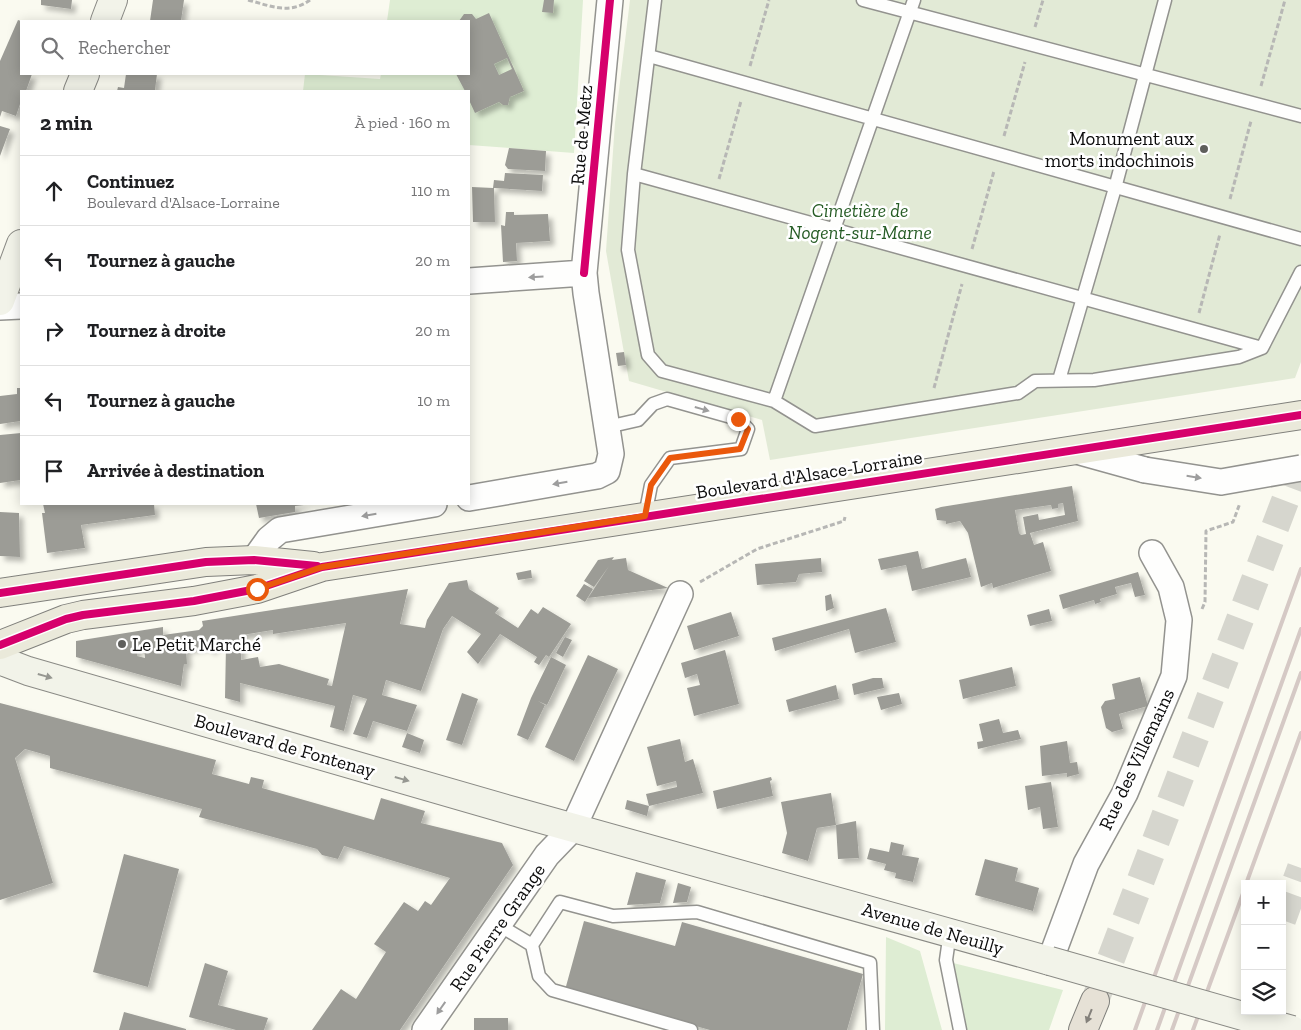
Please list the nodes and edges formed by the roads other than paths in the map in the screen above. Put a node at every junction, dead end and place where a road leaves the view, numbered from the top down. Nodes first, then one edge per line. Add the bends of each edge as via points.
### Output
1 (113, 0) edge
2 (610, 0) edge
3 (655, 0) edge
4 (863, 0) edge
5 (1165, 0) edge
6 (912, 6) edge
7 (105, 20) edge
8 (648, 56) junction
9 (85, 75) edge
10 (1144, 75) junction
11 (78, 90) edge
12 (1301, 116) edge
13 (872, 118) junction
14 (634, 174) junction
15 (1115, 188) junction
16 (834, 230) junction
17 (1301, 239) edge
18 (20, 247) edge
19 (584, 272) junction
20 (1301, 272) edge
21 (470, 280) edge
22 (1082, 299) junction
23 (0, 301) edge
24 (20, 306) edge
25 (0, 307) edge
26 (1262, 348) junction
27 (1059, 380) junction
28 (774, 401) junction
29 (1290, 417) edge
30 (607, 427) junction
31 (1073, 450) junction
32 (1301, 468) edge
33 (470, 498) edge
34 (428, 505) edge
35 (645, 516) junction
36 (1152, 553) dead end
37 (254, 560) junction
38 (322, 567) junction
39 (0, 593) edge
40 (680, 594) road end
41 (0, 645) edge
42 (0, 657) edge
43 (573, 828) junction
44 (499, 925) junction
45 (950, 932) junction
46 (532, 945) junction
47 (1050, 962) junction
48 (1095, 1001) tunnel mouth
49 (425, 1030) edge
50 (691, 1030) edge
51 (874, 1030) edge
52 (960, 1030) edge
53 (1083, 1030) edge
54 (1292, 1030) edge

1 - 7 street
2 - 19 street, Rue de Metz
3 - 8 lane
4 - 6 lane
5 - 10 lane
6 - 10 lane via 1030,45
6 - 13 lane
8 - 13 lane
8 - 14 lane
9 - 11 street
10 - 12 lane
10 - 15 lane
13 - 15 lane
13 - 16 lane
14 - 16 lane
14 - 28 lane via 628,250 648,355 662,371
15 - 17 lane
15 - 22 lane
16 - 22 lane
16 - 28 lane
18 - 23 street
19 -> 21 street
19 - 30 street, Rue de Metz
20 - 26 lane
22 - 26 lane
22 - 27 lane
24 - 25 street
26 - 27 lane via 1239,357 1094,380
27 - 28 lane via 1035,381 1018,393 815,426
29 - 31 main road, Boulevard d'Alsace-Lorraine
30 -> 33 street, Rue de Metz via 611,454 607,471 598,476
30 -> 35 lane via 638,420 652,404 667,399 738,419 748,429 740,449 670,458 651,485
31 -> 32 street, bridge via 1145,470 1221,482
31 - 35 main road, Boulevard d'Alsace-Lorraine
34 -> 37 street via 280,530
35 - 38 main road, Boulevard d'Alsace-Lorraine
36 - 47 street, Rue des Villemains via 1171,587 1179,620 1174,676 1125,793 1086,864
37 - 38 main road, Boulevard d'Alsace-Lorraine
37 - 39 main road, Boulevard d'Alsace-Lorraine via 206,562
38 - 41 main road, Boulevard d'Alsace-Lorraine via 257,589 66,619
40 - 43 street, Rue Pierre Grange
42 -> 43 street, Boulevard de Fontenay via 28,671
43 - 44 street, Rue Pierre Grange via 548,855
43 - 45 street, Avenue de Neuilly
44 - 46 lane
44 -> 49 street, Rue Pierre Grange
45 - 47 street, Avenue de Neuilly
45 - 52 lane via 946,960
46 - 50 lane via 539,976 552,990
46 - 51 lane via 560,902 613,916 697,912 870,962
47 - 54 street, Avenue de Neuilly, bridge
48 -> 53 highway

